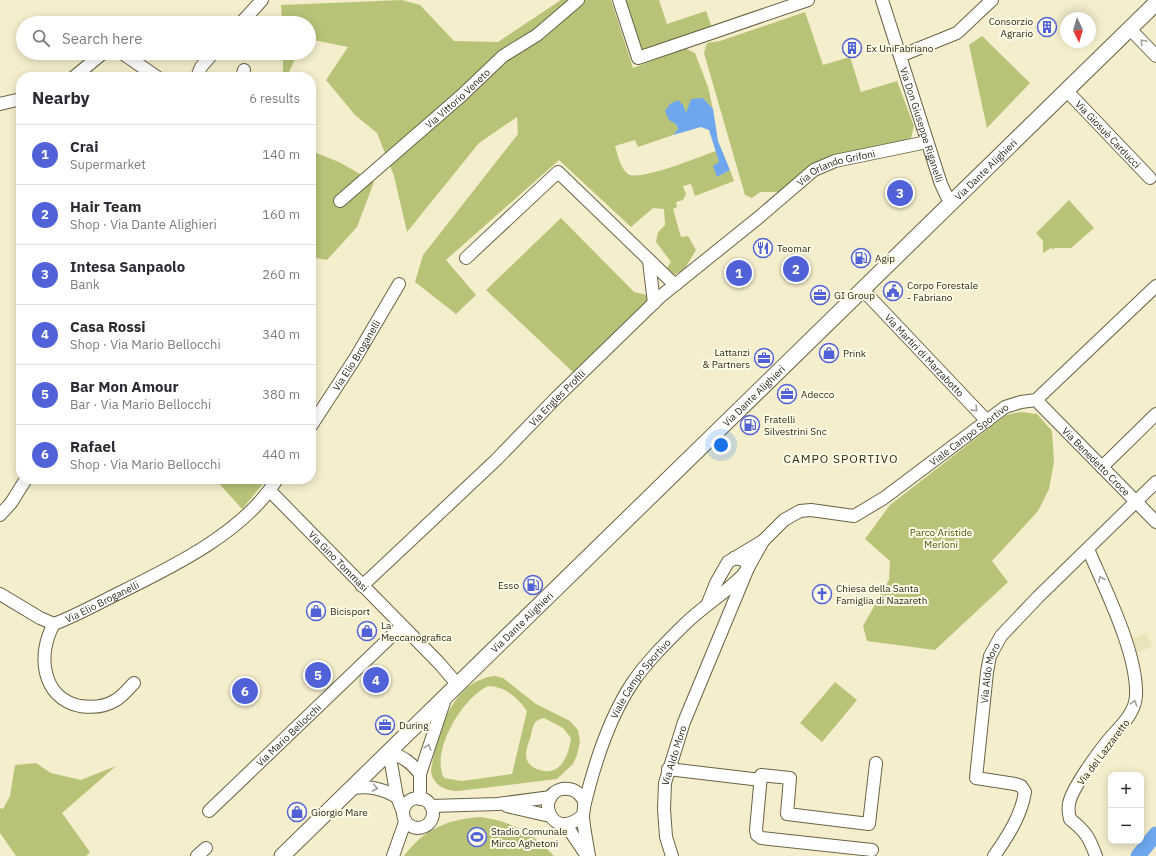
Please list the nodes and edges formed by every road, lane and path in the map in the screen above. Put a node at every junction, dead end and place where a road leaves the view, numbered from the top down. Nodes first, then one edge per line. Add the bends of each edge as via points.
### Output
1 (262, 0) edge
2 (578, 0) edge
3 (619, 0) edge
4 (808, 0) edge
5 (882, 0) edge
6 (992, 0) edge
7 (1156, 3) edge
8 (247, 16) edge
9 (1130, 28) junction
10 (900, 56) junction
11 (1156, 56) edge
12 (95, 60) edge
13 (132, 60) edge
14 (207, 60) edge
15 (80, 72) edge
16 (150, 72) edge
17 (198, 72) edge
18 (1066, 90) junction
19 (16, 100) edge
20 (0, 104) edge
21 (927, 142) junction
22 (1150, 178) dead end
23 (340, 201) dead end
24 (950, 203) junction
25 (758, 218) joint
26 (466, 258) dead end
27 (649, 261) junction
28 (399, 284) dead end
29 (675, 285) junction
30 (1156, 286) edge
31 (862, 289) junction
32 (654, 303) junction
33 (1036, 400) junction
34 (1156, 414) edge
35 (316, 418) edge
36 (987, 421) junction
37 (1102, 467) junction
38 (1156, 482) edge
39 (23, 484) edge
40 (274, 484) edge
41 (270, 491) junction
42 (1135, 501) junction
43 (0, 515) edge
44 (1156, 522) edge
45 (763, 541) junction
46 (1088, 549) junction
47 (730, 563) junction
48 (748, 568) junction
49 (362, 586) junction
50 (727, 589) junction
51 (0, 594) edge
52 (708, 603) junction
53 (729, 615) junction
54 (54, 624) junction
55 (402, 626) junction
56 (134, 683) dead end
57 (452, 689) junction
58 (389, 752) junction
59 (876, 762) dead end
60 (594, 769) junction
61 (668, 769) junction
62 (420, 774) junction
63 (761, 780) junction
64 (352, 788) junction
65 (575, 791) junction
66 (551, 796) junction
67 (397, 797) junction
68 (420, 798) junction
69 (498, 804) junction
70 (431, 806) junction
71 (459, 806) junction
72 (209, 811) dead end
73 (584, 811) junction
74 (550, 816) junction
75 (404, 817) junction
76 (432, 818) junction
77 (566, 825) junction
78 (420, 828) junction
79 (872, 850) dead end
80 (394, 853) edge
81 (282, 856) edge
82 (588, 856) edge
83 (672, 856) edge
84 (994, 856) edge
85 (1096, 856) edge

1 - 8 street
2 - 23 street, Via Vittorio Veneto via 537,35 500,59
3 - 4 street via 638,58
5 - 10 street, Via Don Giuseppe Riganelli
6 - 10 street via 958,33
7 - 9 main road, Via Dante Alighieri
11 -> 9 street
9 - 18 main road, Via Dante Alighieri
10 - 21 street, Via Don Giuseppe Riganelli
12 - 15 street
13 - 16 street
14 - 17 street
18 - 22 street, Via Giosuè Carducci
18 - 24 main road, Via Dante Alighieri
19 - 20 street
21 - 24 street, Via Don Giuseppe Riganelli
21 - 25 street, Via Orlando Grifoni via 835,161 814,170
24 - 31 main road, Via Dante Alighieri
25 - 29 street, Via Engles Profili
26 - 27 street via 558,172
27 - 29 street
27 - 32 street
28 - 35 street, Via Elio Broganelli
29 - 32 street, Via Engles Profili
30 - 33 street
31 -> 36 street, Via Martiri di Marzabotto
31 - 57 main road, Via Dante Alighieri
32 - 49 street, Via Engles Profili via 496,460
33 - 36 street, Viale Campo Sportivo via 1006,407
33 - 37 street, Via Benedetto Croce
34 - 37 street
36 - 45 street, Viale Campo Sportivo via 884,498 854,516 817,510 800,511 784,520
37 - 42 street, Via Benedetto Croce
38 - 42 street, Via Aldo Moro
39 - 43 street
40 - 41 street, Via Elio Broganelli
41 - 49 street, Via Gino Tommasi
41 - 54 street, Via Elio Broganelli via 244,516 195,554
42 - 44 street, Via Benedetto Croce
42 - 46 street, Via Aldo Moro
45 - 47 street, Viale Campo Sportivo
45 - 48 street, Viale Campo Sportivo
46 - 84 street, Via Aldo Moro via 1001,636 990,656 976,778 1015,784 1021,786 1024,792 1022,808
85 -> 46 street, Via del Lazzaretto via 1090,840 1070,819 1068,804 1079,781 1128,719 1136,698 1134,672 1119,622
47 - 48 street via 740,558 745,560
47 - 50 street
47 - 52 street, Viale Campo Sportivo via 716,583
48 - 50 street, Viale Campo Sportivo
48 - 53 street, Via Aldo Moro
49 - 55 street, Via Gino Tommasi
50 - 52 street, Viale Campo Sportivo
50 - 53 street, Via Aldo Moro
51 - 54 street
52 - 60 street, Viale Campo Sportivo via 652,658 633,683 616,714
53 - 61 street, Via Aldo Moro via 684,722
54 - 56 street, Via Elio Broganelli via 44,651 45,671 50,686 60,696 72,704 91,708 117,700
55 - 57 street, Via Gino Tommasi
55 - 72 street, Via Mario Bellocchi
57 - 58 main road, Via Dante Alighieri
62 -> 57 street
58 - 62 street via 403,757
58 - 64 main road, Via Dante Alighieri
58 - 67 street
59 - 63 street via 869,824 787,814 790,778 761,775
60 - 65 street, Viale Campo Sportivo
60 - 73 street, Viale Campo Sportivo
61 - 63 street
61 - 83 street, Via Aldo Moro via 664,809 666,838
62 - 68 street
63 - 79 street via 757,835 761,838
64 -> 67 street via 369,786 383,789
64 - 81 main road, Via Dante Alighieri
65 - 66 street via 560,789
65 - 73 street via 581,797
66 - 69 street
66 - 74 street via 548,807
67 - 75 street
68 - 70 street
68 - 75 street via 411,800 404,807
69 - 71 street
69 - 74 street
70 - 71 street
70 - 76 street
71 - 76 street
73 - 77 street via 577,822
73 - 82 street
74 - 77 street via 556,822
75 - 78 street via 412,827
75 - 80 street
76 - 78 street via 427,825
77 - 82 street
78 - 80 street

